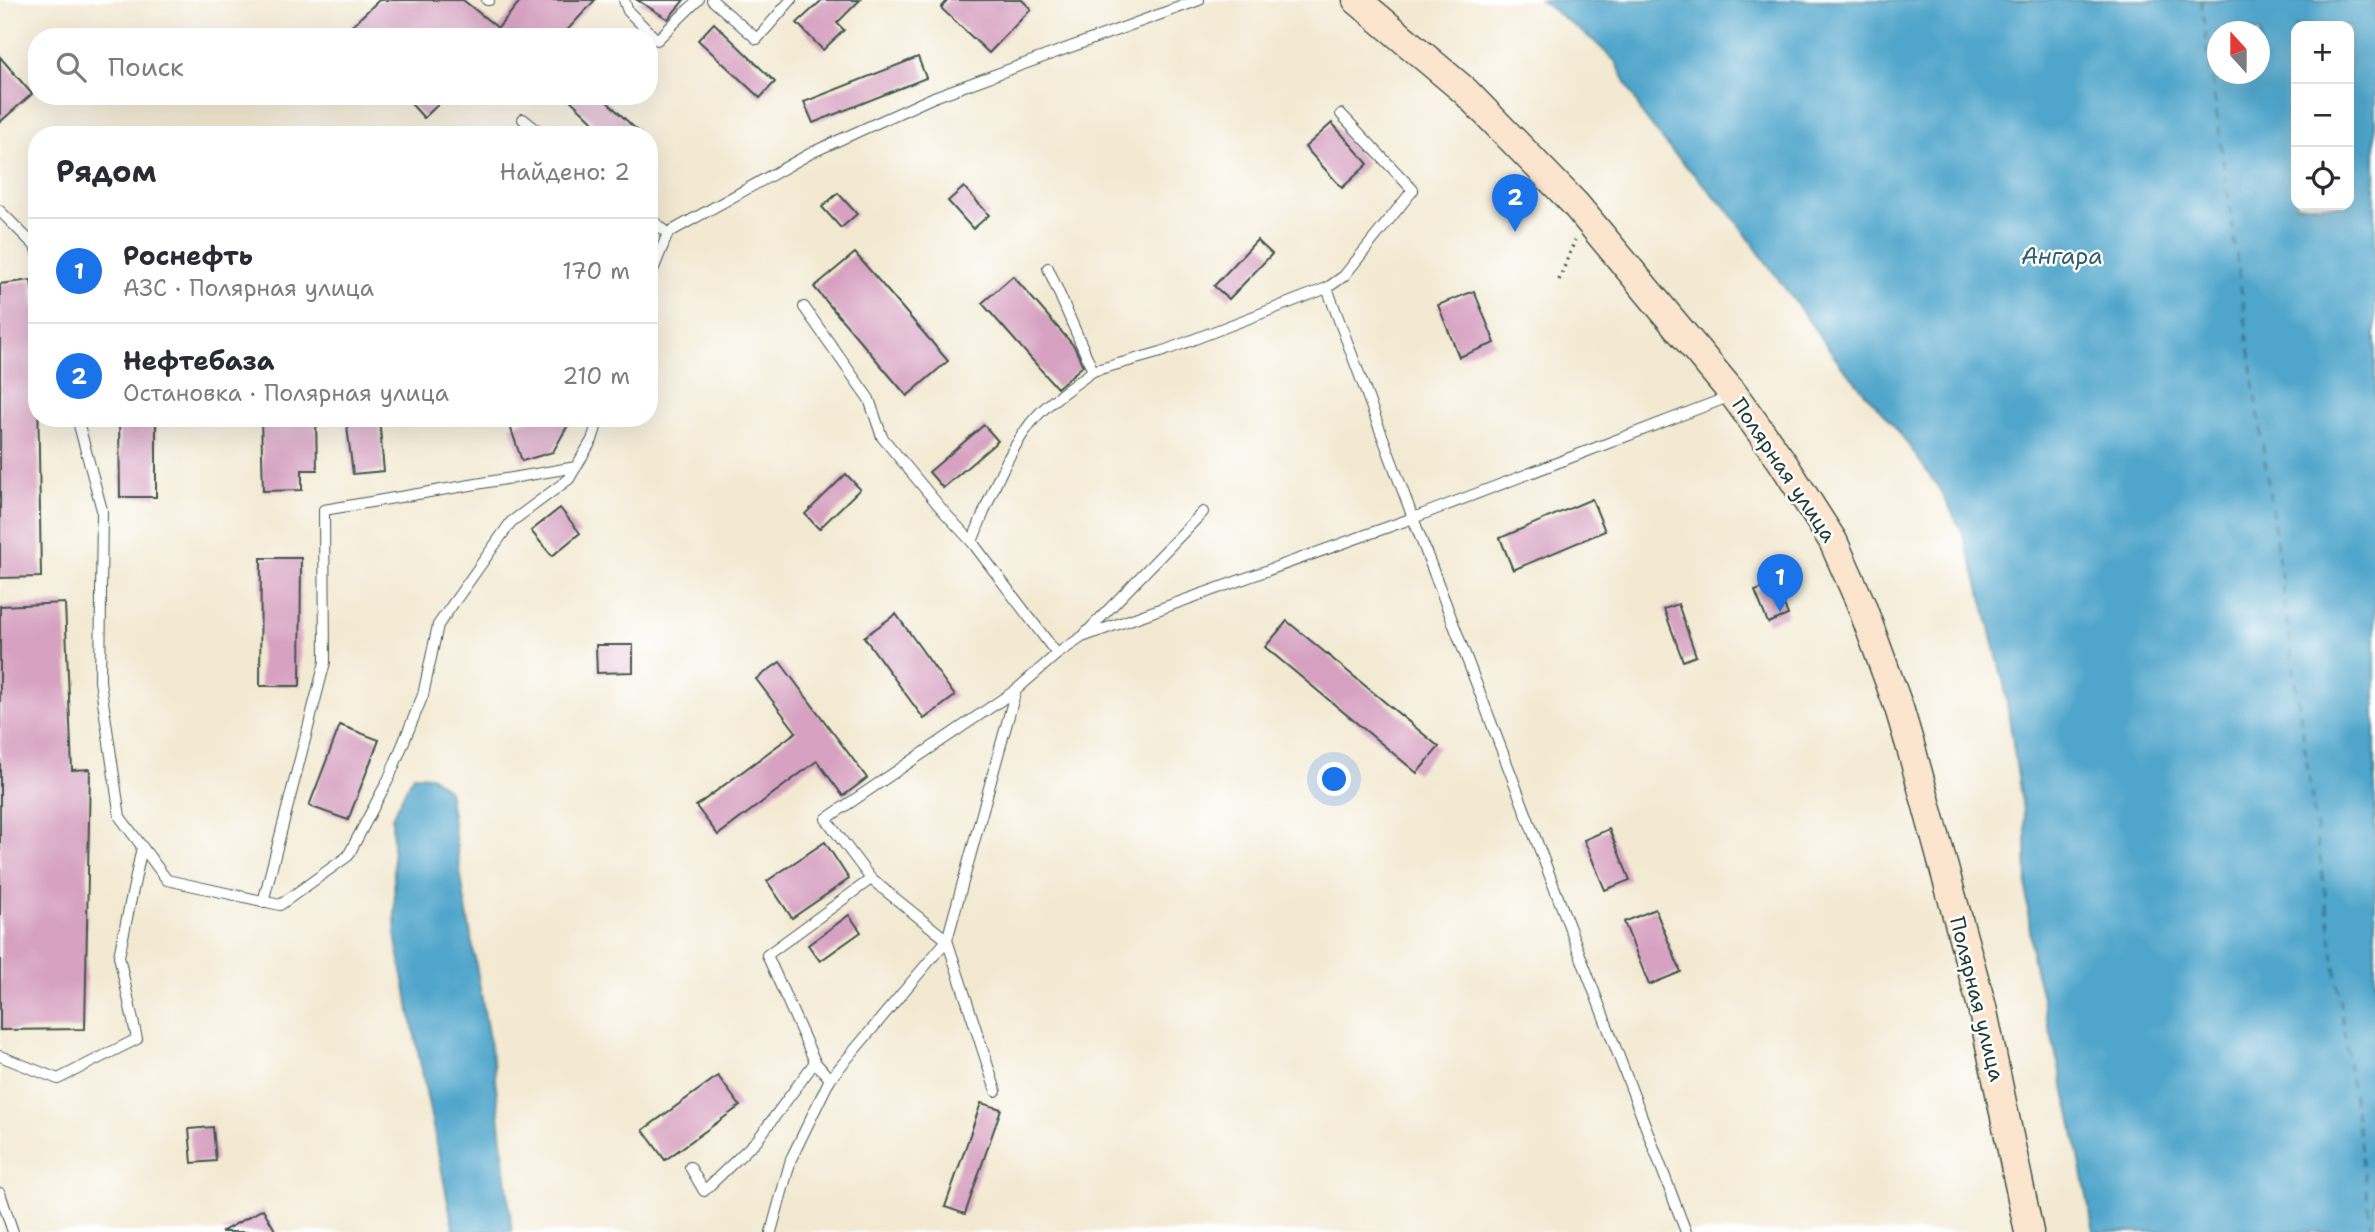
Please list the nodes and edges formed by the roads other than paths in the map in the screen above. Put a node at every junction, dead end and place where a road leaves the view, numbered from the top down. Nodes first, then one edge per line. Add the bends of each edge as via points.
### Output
1 (624, 0) edge
2 (698, 0) edge
3 (712, 0) edge
4 (791, 0) edge
5 (1199, 0) edge
6 (1357, 0) edge
7 (645, 28) edge
8 (658, 39) edge
9 (1340, 114) dead end
10 (523, 119) dead end
11 (532, 126) edge
12 (0, 211) edge
13 (658, 225) edge
14 (668, 233) junction
15 (28, 239) edge
16 (658, 258) edge
17 (1048, 268) dead end
18 (1327, 288) junction
19 (804, 307) dead end
20 (1093, 371) junction
21 (1734, 395) junction
22 (79, 427) edge
23 (597, 427) edge
24 (576, 467) junction
25 (1203, 512) dead end
26 (1413, 518) junction
27 (972, 542) junction
28 (1082, 637) junction
29 (1056, 654) junction
30 (1016, 690) junction
31 (142, 847) junction
32 (870, 879) junction
33 (263, 902) junction
34 (947, 940) junction
35 (0, 1056) edge
36 (815, 1062) junction
37 (830, 1079) junction
38 (996, 1091) dead end
39 (690, 1167) dead end
40 (0, 1193) edge
41 (13, 1232) edge
42 (771, 1232) edge
43 (1686, 1232) edge
44 (2029, 1232) edge

1 - 7 lane
2 - 8 lane
3 - 4 lane via 757,39
5 - 14 lane via 934,97 813,152
6 - 21 main road, Полярная улица via 1465,91 1575,204
9 - 18 lane via 1413,190 1343,276
10 - 11 lane
12 - 15 lane
13 - 14 lane
14 - 16 lane
17 - 20 lane
18 - 20 lane via 1161,352
18 - 26 lane
19 - 27 lane via 869,399 882,436
20 - 27 lane via 1031,423 995,486
21 - 26 lane
21 - 44 main road, Полярная улица via 1833,541 1899,708 1983,1007
22 - 31 lane via 102,510 100,681 120,817
23 - 24 lane
24 - 33 lane via 569,479 511,522 438,625 423,695 389,778 348,856 280,905
24 - 33 lane via 324,510 325,662
25 - 28 lane
26 - 28 lane
26 - 43 lane
27 - 29 lane
28 - 29 lane
29 - 30 lane
30 - 32 lane via 827,819
30 - 34 lane
31 - 33 lane via 167,880
31 - 35 lane via 119,956 137,1039 58,1079
32 - 34 lane
32 - 36 lane via 766,955
34 - 37 lane
34 - 38 lane
36 - 37 lane
36 - 39 lane via 758,1139 704,1191
37 - 42 lane via 791,1159
40 - 41 lane

